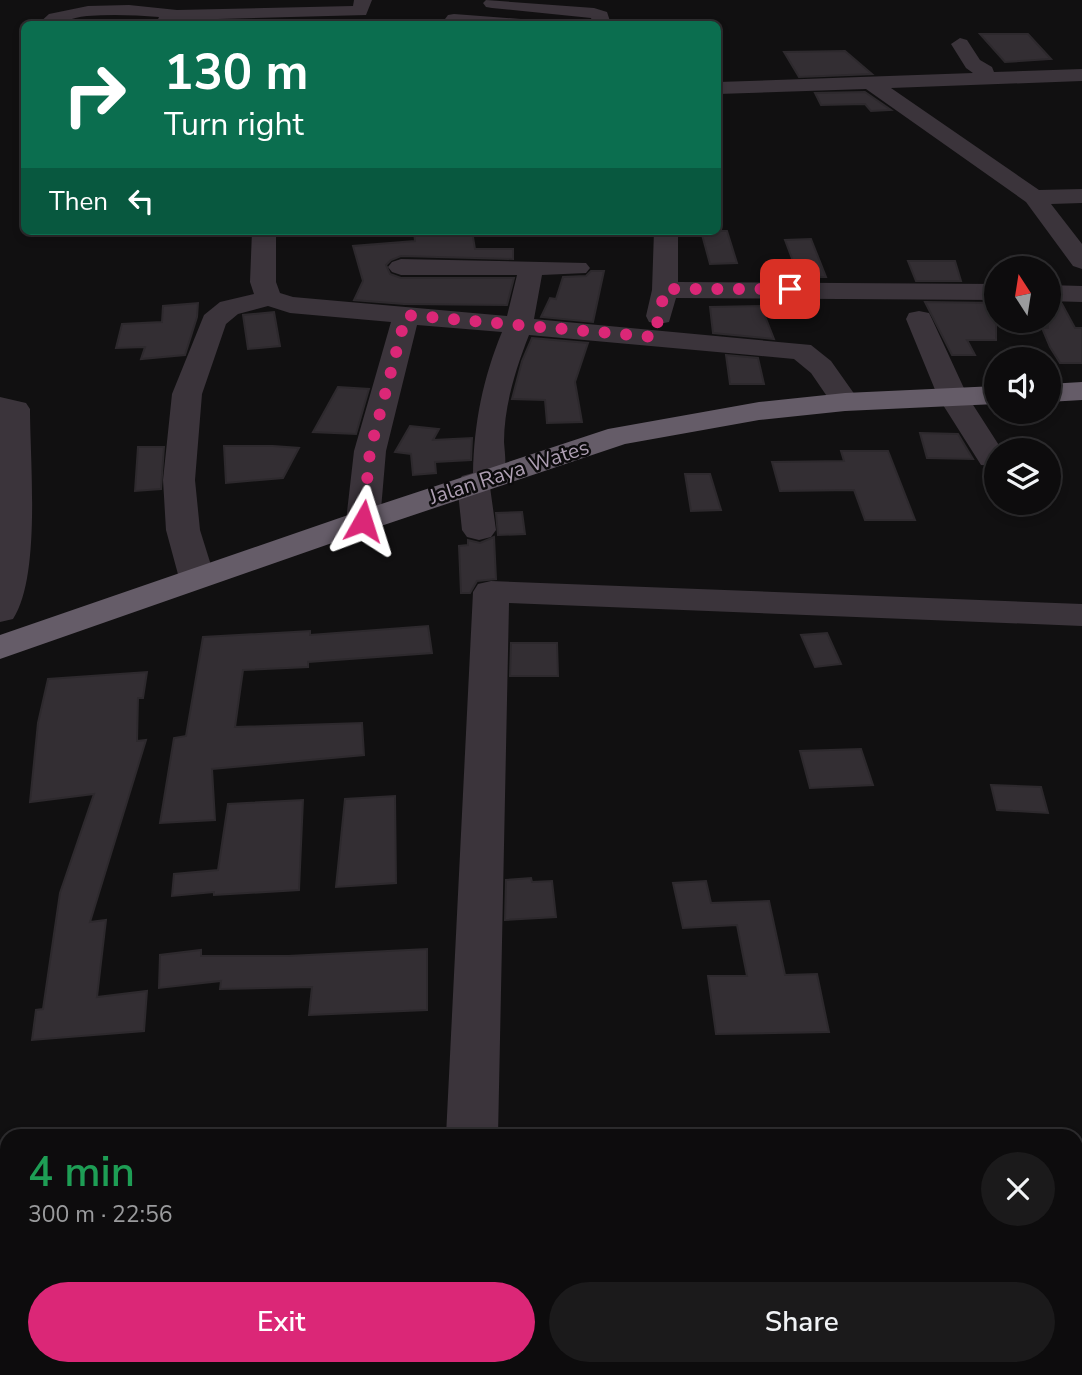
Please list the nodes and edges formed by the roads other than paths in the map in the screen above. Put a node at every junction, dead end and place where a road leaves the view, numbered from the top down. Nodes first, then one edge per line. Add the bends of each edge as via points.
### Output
1 (363, 0) edge
2 (492, 4) dead end
3 (454, 19) dead end
4 (171, 20) edge
5 (52, 21) edge
6 (483, 21) edge
7 (602, 21) edge
8 (960, 44) dead end
9 (953, 69) junction
10 (1082, 75) edge
11 (1028, 77) junction
12 (867, 81) junction
13 (721, 88) edge
14 (1082, 196) edge
15 (1034, 197) junction
16 (264, 235) edge
17 (666, 235) edge
18 (1082, 261) edge
19 (531, 268) junction
20 (577, 268) dead end
21 (665, 289) junction
22 (984, 292) edge
23 (1061, 293) edge
24 (1082, 294) edge
25 (269, 298) junction
26 (396, 315) junction
27 (919, 319) dead end
28 (519, 325) junction
29 (654, 337) junction
30 (1082, 391) edge
31 (1061, 392) edge
32 (984, 396) edge
33 (953, 397) junction
34 (845, 402) junction
35 (0, 406) edge
36 (984, 445) edge
37 (481, 481) junction
38 (363, 521) junction
39 (479, 530) dead end
40 (197, 578) junction
41 (1, 605) edge
42 (1082, 615) edge
43 (0, 648) edge
44 (472, 1129) edge

1 - 4 street via 360,11
2 - 7 street via 594,13
3 - 6 street
4 - 5 street via 158,10 91,12
8 - 9 street
9 - 11 street via 986,79
9 - 11 street via 1010,63
9 - 12 street
10 - 11 street
12 - 13 street
12 - 15 street
14 - 15 street
15 - 18 street
16 - 25 street via 264,282
17 - 21 street
19 - 20 street
19 - 26 street via 402,260
19 - 28 street
21 - 22 street
21 - 29 street
23 - 24 street
25 - 26 street via 290,305
25 - 40 street via 229,309 214,321 187,394 180,509
26 - 28 street
26 - 38 street via 370,451
27 - 33 street
28 - 29 street
28 - 37 street via 502,367
29 - 34 street via 801,351 823,367
30 - 31 highway
32 - 33 highway, Jalan Raya Wates
33 - 34 highway, Jalan Raya Wates
33 - 36 street
34 - 37 highway, Jalan Raya Wates via 759,411 619,436
35 - 41 street via 15,409 13,562
37 - 38 highway, Jalan Raya Wates
37 - 39 street
38 - 40 highway, Jalan Raya Wates
40 - 43 highway, Jalan Raya Wates
42 - 44 street via 491,592

